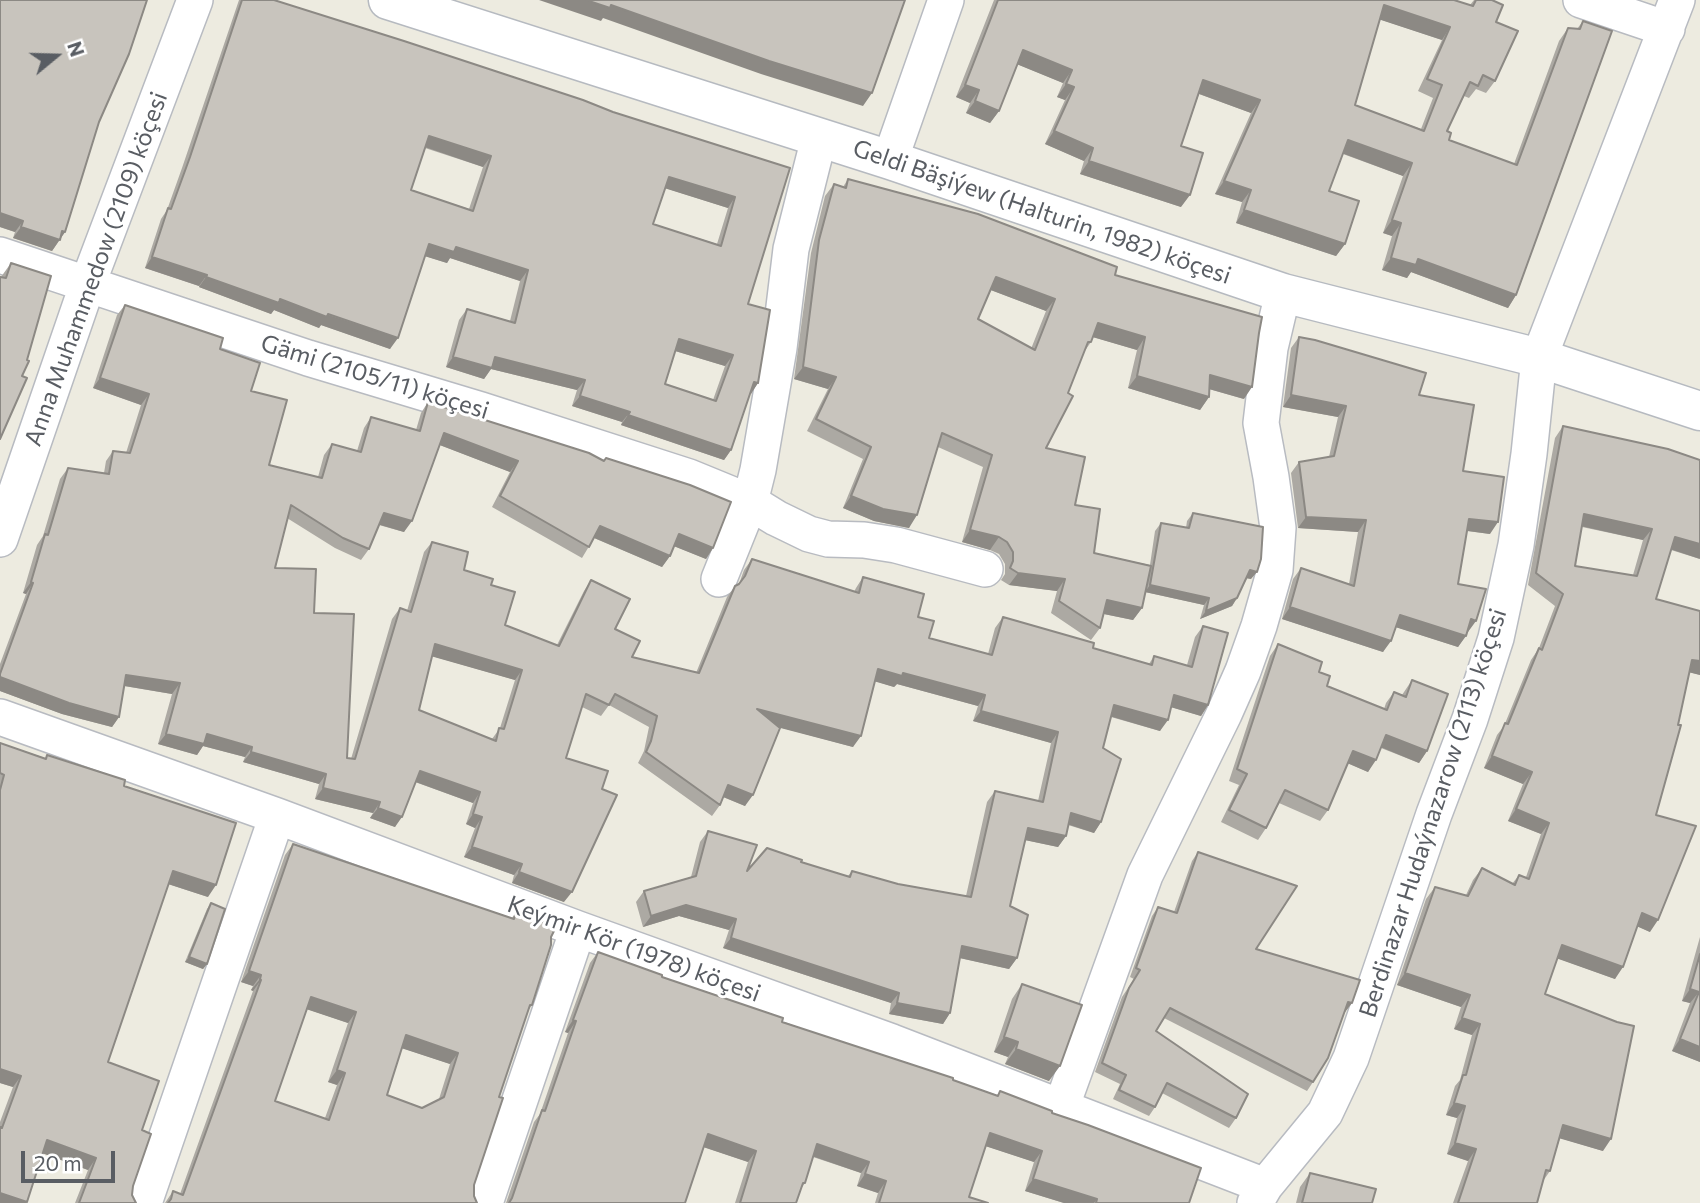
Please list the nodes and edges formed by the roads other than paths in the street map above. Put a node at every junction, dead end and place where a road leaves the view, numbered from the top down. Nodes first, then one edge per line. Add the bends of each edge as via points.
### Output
1 (195, 0) edge
2 (388, 0) edge
3 (946, 0) edge
4 (1581, 0) edge
5 (1672, 15) edge
6 (819, 138) junction
7 (890, 160) junction
8 (0, 255) edge
9 (88, 283) junction
10 (1283, 293) junction
11 (1539, 358) junction
12 (1700, 411) edge
13 (750, 502) junction
14 (0, 540) edge
15 (985, 569) dead end
16 (719, 579) dead end
17 (0, 717) edge
18 (277, 816) junction
19 (578, 929) junction
20 (1061, 1108) junction
21 (1260, 1195) edge
22 (144, 1203) edge
23 (485, 1203) edge

1 - 9 street, Anna Muhammedow (2109) köçesi
2 - 6 street, Geldi Bäşiýew (Halturin, 1982) köçesi
3 - 7 street
4 - 5 street
5 - 11 street, Berdinazar Hudaýnazarow (2113) köçesi
6 - 7 street, Geldi Bäşiýew (Halturin, 1982) köçesi
6 - 13 street via 791,249 767,424
7 - 10 street, Geldi Bäşiýew (Halturin, 1982) köçesi
8 - 9 street, Gämi (2105/11) köçesi
9 - 13 street, Gämi (2105/11) köçesi via 308,358 689,477
9 - 14 street, Anna Muhammedow (2109) köçesi
10 - 11 street, Geldi Bäşiýew (Halturin, 1982) köçesi
10 - 20 street via 1270,348 1261,423 1278,528 1275,570 1243,671 1145,875
11 - 12 street, Geldi Bäşiýew (Halturin, 1982) köçesi
11 - 21 street, Berdinazar Hudaýnazarow (2113) köçesi via 1516,545 1496,638 1470,719 1351,1058 1325,1113
13 - 15 street, Gämi (2105/11) köçesi via 809,534 896,545
13 - 16 street
17 - 18 street, Keýmir Kör (1978) köçesi
18 - 19 street, Keýmir Kör (1978) köçesi
18 - 22 street
19 - 20 street, Keýmir Kör (1978) köçesi
19 - 23 street
20 - 21 street, Keýmir Kör (1978) köçesi

